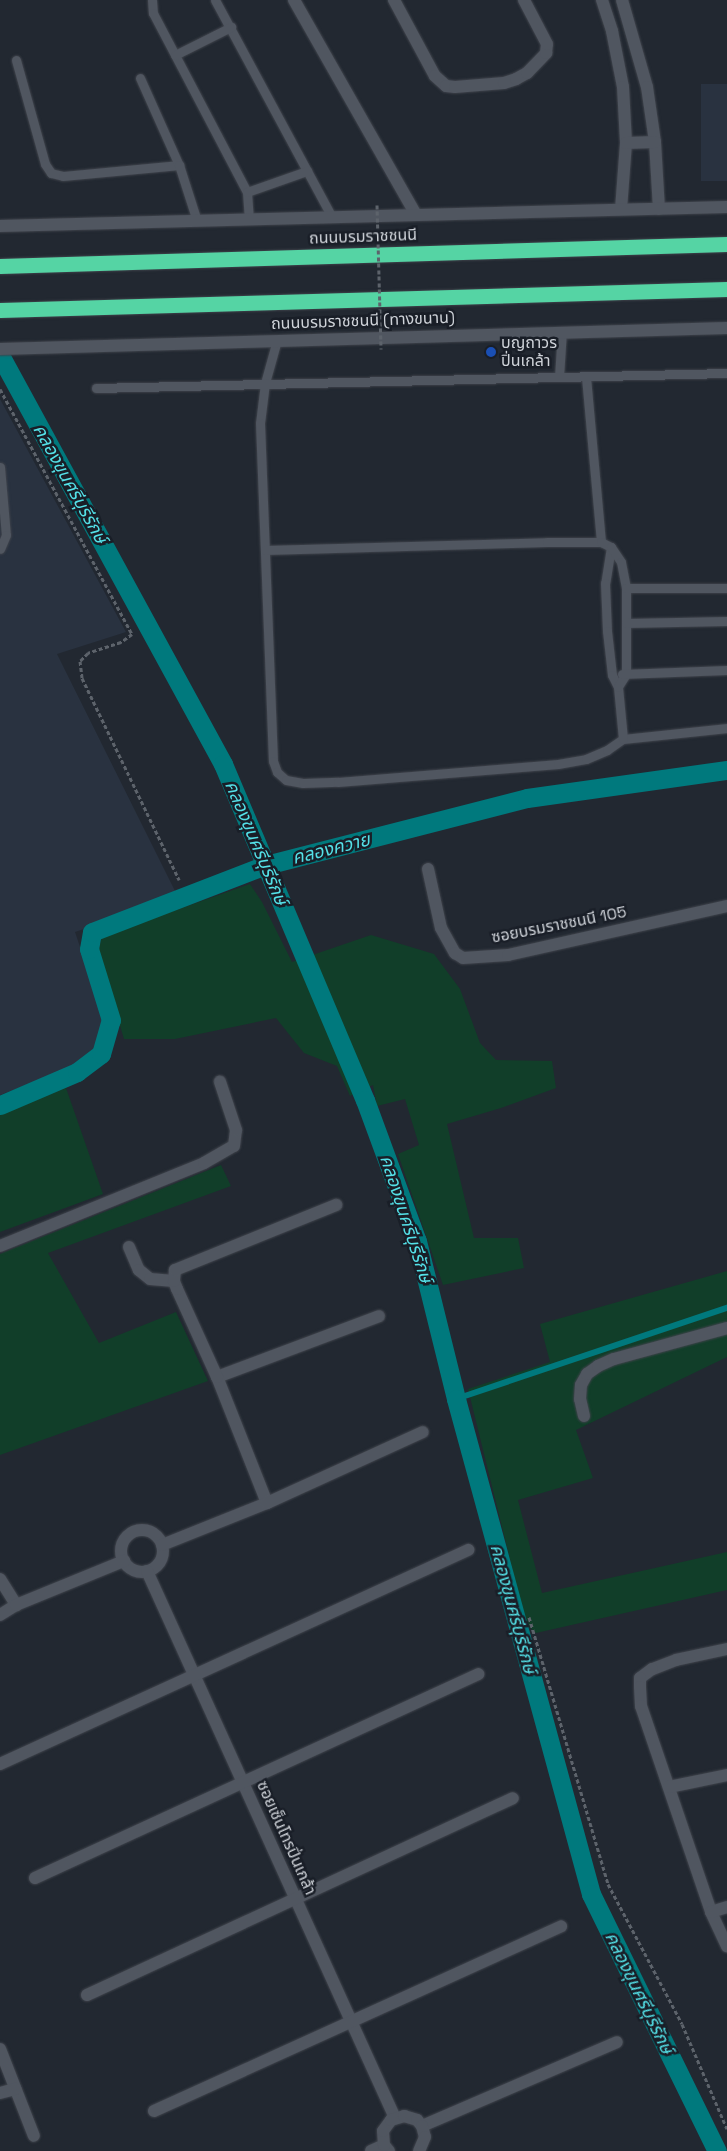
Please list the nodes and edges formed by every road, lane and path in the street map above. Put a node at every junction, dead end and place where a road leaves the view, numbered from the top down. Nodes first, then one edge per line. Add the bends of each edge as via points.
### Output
1 (152, 0) edge
2 (215, 0) edge
3 (294, 0) edge
4 (394, 0) edge
5 (524, 0) edge
6 (602, 0) edge
7 (622, 0) edge
8 (231, 27) junction
9 (175, 56) junction
10 (16, 60) dead end
11 (140, 78) dead end
12 (656, 142) junction
13 (626, 143) junction
14 (179, 165) junction
15 (307, 171) junction
16 (247, 192) junction
17 (377, 205) dead end
18 (727, 207) edge
19 (621, 209) junction
20 (659, 209) junction
21 (416, 215) junction
22 (332, 217) junction
23 (249, 219) junction
24 (197, 221) junction
25 (0, 226) edge
26 (727, 244) edge
27 (0, 266) edge
28 (727, 289) edge
29 (0, 310) edge
30 (727, 328) edge
31 (562, 331) junction
32 (277, 340) junction
33 (0, 349) edge
34 (381, 349) dead end
35 (727, 373) edge
36 (559, 377) junction
37 (586, 377) junction
38 (265, 383) junction
39 (96, 388) dead end
40 (0, 389) edge
41 (0, 467) edge
42 (601, 542) junction
43 (611, 547) junction
44 (0, 549) edge
45 (265, 550) junction
46 (626, 588) junction
47 (727, 588) edge
48 (727, 621) edge
49 (626, 623) junction
50 (727, 670) edge
51 (626, 674) junction
52 (612, 675) junction
53 (618, 687) junction
54 (727, 728) edge
55 (623, 739) junction
56 (428, 870) dead end
57 (179, 880) dead end
58 (727, 906) edge
59 (220, 1082) dead end
60 (336, 1205) dead end
61 (0, 1246) edge
62 (129, 1247) dead end
63 (174, 1281) junction
64 (379, 1316) dead end
65 (727, 1328) edge
66 (217, 1377) junction
67 (584, 1416) dead end
68 (423, 1432) dead end
69 (267, 1503) junction
70 (162, 1545) junction
71 (468, 1550) dead end
72 (124, 1562) junction
73 (147, 1570) junction
74 (0, 1579) edge
75 (16, 1605) junction
76 (0, 1615) edge
77 (529, 1617) dead end
78 (727, 1649) edge
79 (478, 1674) dead end
80 (194, 1675) junction
81 (0, 1764) edge
82 (727, 1775) edge
83 (243, 1783) junction
84 (669, 1787) junction
85 (513, 1798) dead end
86 (35, 1878) dead end
87 (295, 1899) junction
88 (727, 1907) edge
89 (711, 1912) junction
90 (561, 1926) dead end
91 (727, 1946) edge
92 (87, 1995) dead end
93 (350, 2022) junction
94 (617, 2042) dead end
95 (0, 2049) edge
96 (15, 2089) junction
97 (0, 2093) edge
98 (154, 2111) dead end
99 (395, 2118) junction
100 (422, 2126) junction
101 (727, 2129) edge
102 (34, 2136) dead end
103 (387, 2148) edge
104 (371, 2151) edge
105 (419, 2151) edge

1 - 9 lane via 153,13
2 - 8 lane
3 - 21 street
4 - 5 street via 435,76 446,86 455,87 516,79 528,73 546,53 547,44
6 - 13 street via 623,87
7 - 12 street via 646,87
8 - 9 lane
8 - 15 lane
9 - 16 lane
10 - 14 lane via 45,164 51,173 63,176
11 - 14 lane
12 - 13 street
12 - 20 street
13 - 19 street
14 - 24 lane
15 - 16 lane
15 - 22 lane
16 - 23 lane
17 - 34 path, bridge
18 - 20 street
19 - 20 street
19 - 21 street
21 - 22 street
22 - 23 street
23 - 24 street
24 - 25 street
26 - 27 highway, ถนนบรมราชชนนี
28 - 29 highway
30 - 31 street, ถนนบรมราชชนนี (ทางขนาน)
31 - 32 street, ถนนบรมราชชนนี (ทางขนาน)
31 - 36 lane
32 - 33 street, ถนนบรมราชชนนี (ทางขนาน)
32 - 38 lane
35 - 37 lane
36 - 37 lane
36 - 38 lane
37 - 42 lane
38 - 39 lane
38 - 45 lane via 260,423
40 - 57 path via 132,634 121,642 88,653 80,661 82,678
41 - 44 lane via 6,535
42 - 43 lane
42 - 45 lane
43 - 46 lane via 621,562
43 - 52 lane via 605,583
45 - 55 lane via 273,761 276,772 286,780 338,782 558,764 586,759
46 - 47 lane
46 - 49 lane
48 - 49 lane
49 - 51 lane
50 - 51 lane
51 - 52 lane
51 - 53 lane
52 - 53 lane
53 - 55 lane
54 - 55 lane
56 - 58 street, ซอยบรมราชชนนี 105 via 441,928 455,953 463,958 508,955
59 - 61 street via 236,1130 234,1146 204,1163
60 - 63 street via 190,1262 175,1270
62 - 63 street via 139,1270 150,1279
63 - 66 street
64 - 66 street
65 - 67 street via 598,1366 587,1374 581,1386
66 - 69 street
68 - 69 street
69 - 70 street
70 - 72 street via 147,1531 133,1532 123,1542 121,1555
70 - 73 street via 158,1564
71 - 80 street
72 - 73 street via 134,1570
72 - 75 street
73 - 80 street, ซอยเซ็นโทรปิ่นเกล้า
74 - 75 street
75 - 76 street
77 - 101 path via 608,1884 682,2024
78 - 84 street via 676,1660 652,1669 640,1678 641,1706
79 - 83 street
80 - 81 street
80 - 83 street, ซอยเซ็นโทรปิ่นเกล้า
82 - 84 street
83 - 86 street
83 - 87 street, ซอยเซ็นโทรปิ่นเกล้า
84 - 89 street
85 - 87 street
87 - 92 street
87 - 93 street, ซอยเซ็นโทรปิ่นเกล้า
88 - 89 street
89 - 91 street
90 - 93 street
93 - 98 street
93 - 99 street, ซอยเซ็นโทรปิ่นเกล้า
94 - 100 street
95 - 96 street
96 - 97 street
96 - 102 street
99 - 100 street via 411,2117
99 - 103 street via 383,2131
100 - 105 street via 425,2137
103 - 104 street

